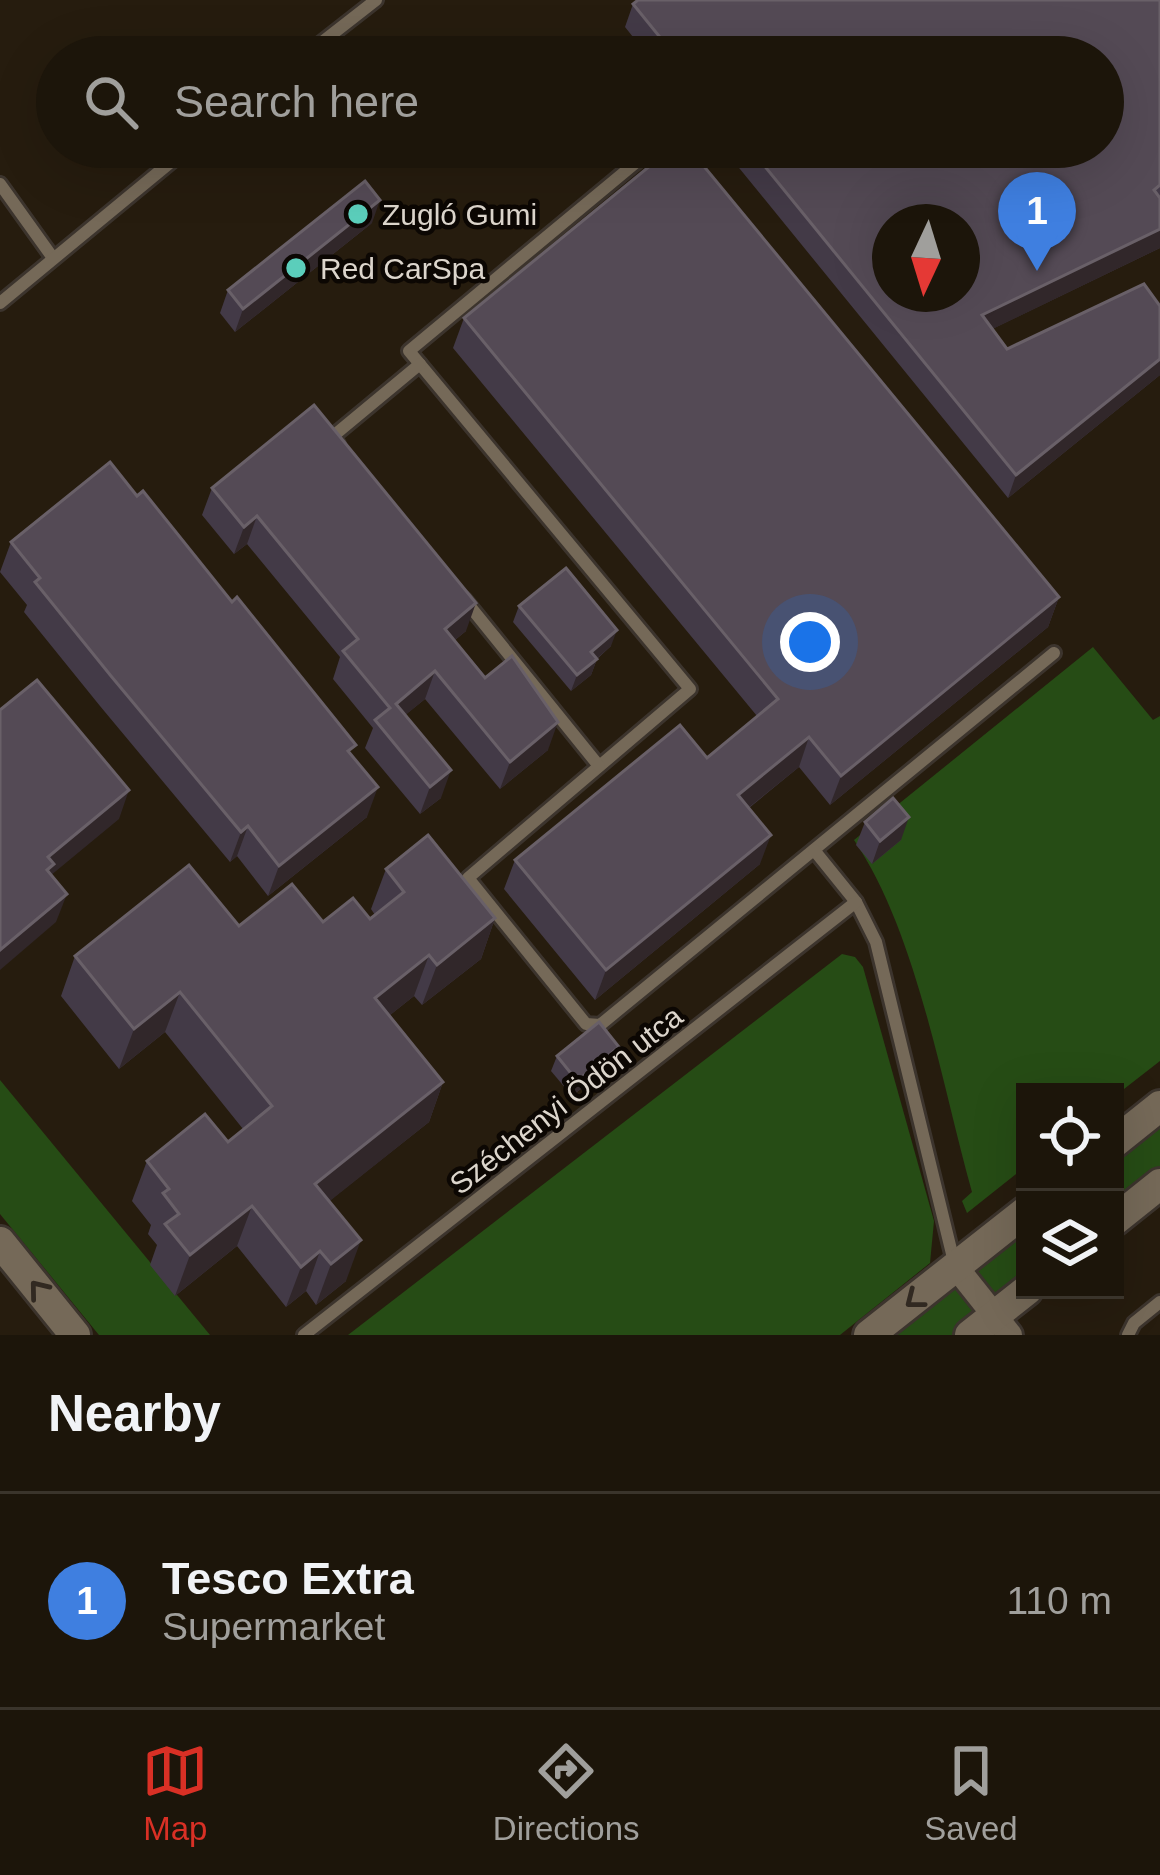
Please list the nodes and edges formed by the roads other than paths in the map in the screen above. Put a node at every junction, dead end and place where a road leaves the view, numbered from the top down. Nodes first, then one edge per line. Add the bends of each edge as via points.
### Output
1 (376, 0) edge
2 (330, 36) edge
3 (164, 168) edge
4 (629, 168) edge
5 (0, 184) edge
6 (53, 258) junction
7 (0, 303) edge
8 (420, 364) junction
9 (347, 455) edge
10 (451, 583) edge
11 (1054, 653) dead end
12 (599, 766) junction
13 (814, 850) junction
14 (856, 902) junction
15 (1160, 1106) edge
16 (1124, 1135) edge
17 (1160, 1184) edge
18 (1124, 1213) edge
19 (1016, 1219) edge
20 (0, 1242) edge
21 (956, 1267) junction
22 (1019, 1299) edge
23 (1160, 1302) edge
24 (992, 1328) edge
25 (75, 1335) edge
26 (304, 1335) edge
27 (869, 1335) edge
28 (1128, 1335) edge

1 - 2 lane
3 - 6 lane
4 - 8 lane via 409,351
5 - 6 lane
6 - 7 lane
8 - 9 lane via 332,436
8 - 12 lane via 690,689
10 - 12 lane
11 - 13 lane
12 - 13 lane via 468,878 586,1024 600,1025
13 - 14 lane
14 - 21 lane via 882,962
14 - 26 lane, Széchenyi Ödön utca
15 - 16 street
17 - 18 street
19 - 21 street
25 -> 20 street
21 - 24 street
21 -> 27 street
22 - 24 street
23 - 28 lane

